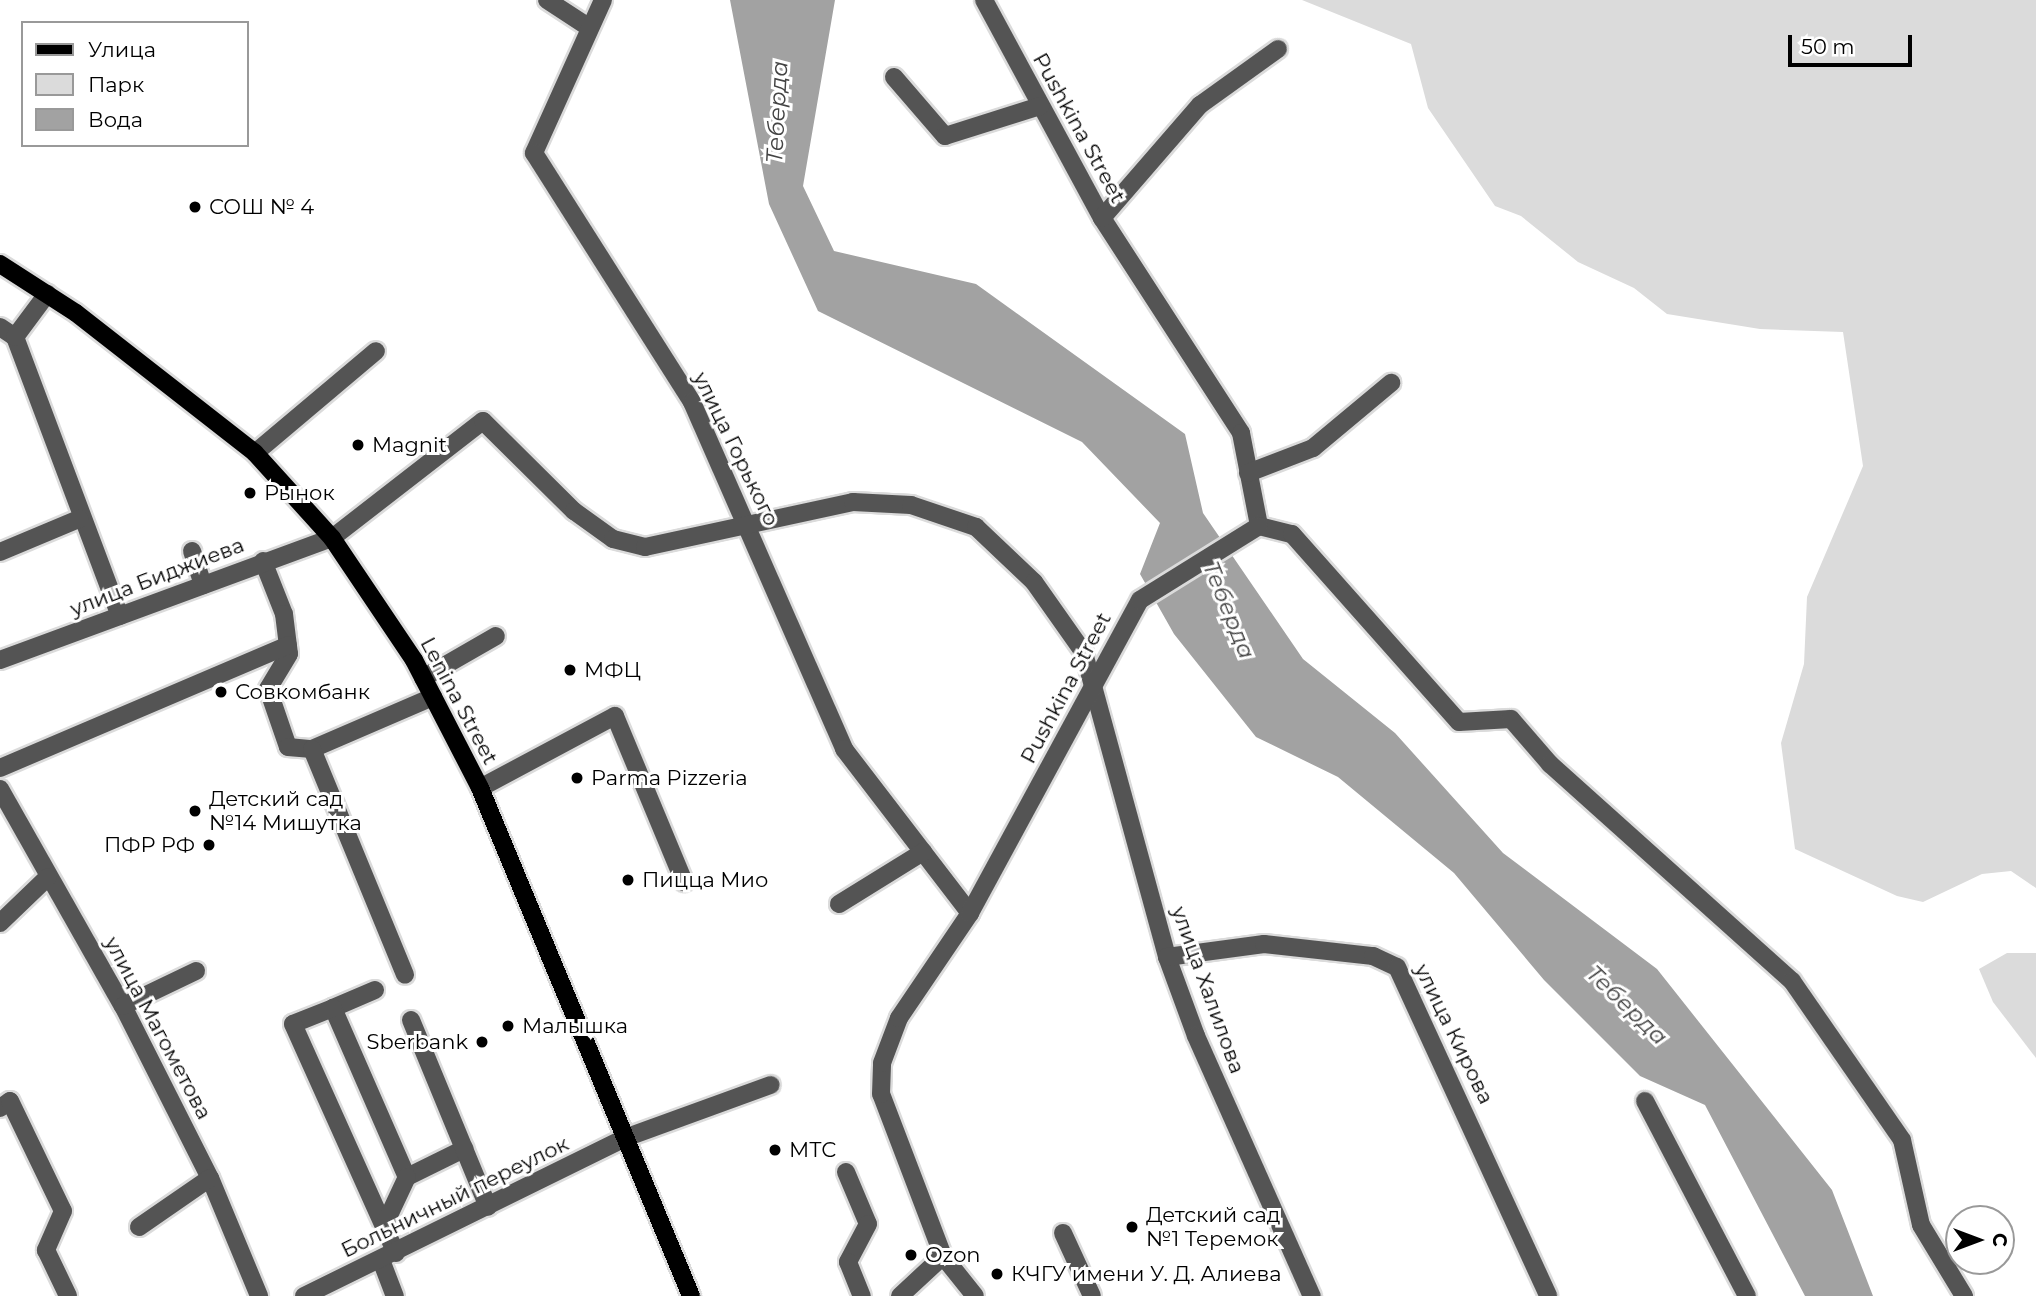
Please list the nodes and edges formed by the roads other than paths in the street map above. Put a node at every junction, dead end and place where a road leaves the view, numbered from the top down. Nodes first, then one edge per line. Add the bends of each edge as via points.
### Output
1 (547, 0) edge
2 (603, 0) edge
3 (984, 0) edge
4 (590, 28) junction
5 (1278, 49) dead end
6 (894, 77) dead end
7 (1040, 106) junction
8 (1102, 218) junction
9 (0, 264) edge
10 (47, 294) junction
11 (7, 332) edge
12 (376, 351) dead end
13 (1391, 383) dead end
14 (254, 453) junction
15 (1248, 473) junction
16 (79, 519) junction
17 (748, 524) junction
18 (1259, 526) junction
19 (332, 538) junction
20 (192, 551) dead end
21 (0, 552) edge
22 (262, 561) junction
23 (204, 585) junction
24 (120, 616) junction
25 (496, 636) dead end
26 (288, 645) junction
27 (0, 660) edge
28 (423, 678) junction
29 (1094, 688) junction
30 (433, 696) junction
31 (312, 749) junction
32 (0, 768) edge
33 (480, 788) junction
34 (0, 789) edge
35 (923, 852) junction
36 (48, 877) junction
37 (684, 882) dead end
38 (839, 904) dead end
39 (970, 913) junction
40 (0, 923) edge
41 (1167, 957) junction
42 (196, 971) dead end
43 (405, 975) dead end
44 (375, 990) dead end
45 (122, 1006) junction
46 (333, 1008) junction
47 (411, 1020) dead end
48 (771, 1085) dead end
49 (1645, 1101) dead end
50 (0, 1108) edge
51 (625, 1138) junction
52 (464, 1149) junction
53 (846, 1172) dead end
54 (407, 1177) junction
55 (210, 1178) junction
56 (488, 1207) junction
57 (384, 1226) junction
58 (139, 1227) dead end
59 (1063, 1233) dead end
60 (943, 1256) junction
61 (388, 1257) junction
62 (68, 1296) edge
63 (259, 1296) edge
64 (304, 1296) edge
65 (396, 1296) edge
66 (691, 1296) edge
67 (862, 1296) edge
68 (900, 1296) edge
69 (975, 1296) edge
70 (1092, 1296) edge
71 (1312, 1296) edge
72 (1548, 1296) edge
73 (1747, 1296) edge
74 (1964, 1296) edge

1 - 4 street
2 - 4 street, улица Горького
3 - 7 street, Pushkina Street
4 - 17 street, улица Горького via 534,153 692,402
5 - 8 street via 1200,105
6 - 7 street via 945,136
7 - 8 street, Pushkina Street
8 - 15 street, Pushkina Street via 1241,433
9 - 10 main road, Lenina Street
10 - 11 street
10 - 14 main road, Lenina Street
11 - 16 street
12 - 14 street
13 - 15 street via 1313,449
14 - 19 main road, Lenina Street
15 - 18 street, Pushkina Street
16 - 21 street
16 - 24 street
17 - 19 street, улица Биджиева via 645,547 613,539 574,512 482,421
17 - 29 street, улица Халилова via 853,502 911,505 976,527 1034,582 1084,653
17 - 35 street, улица Горького via 844,749
18 - 29 street, Pushkina Street via 1140,600
18 - 74 street via 1292,534 1459,722 1511,719 1550,764 1793,981 1902,1140 1921,1225
19 - 22 street, улица Биджиева
19 - 28 main road, Lenina Street
20 - 23 street
22 - 23 street, улица Биджиева
22 - 26 street via 284,614
23 - 24 street, улица Биджиева
24 - 27 street, улица Биджиева
25 - 28 street
26 - 31 street via 289,654 268,689 288,747
26 - 32 street
28 - 30 main road, Lenina Street
29 - 39 street, Pushkina Street
29 - 41 street, улица Халилова
30 - 31 street
30 - 33 main road, Lenina Street
31 - 43 street
33 - 37 street via 615,716
33 - 51 main road, Lenina Street
34 - 36 street, улица Магометова
35 - 38 street
35 - 39 street, улица Горького
36 - 40 street
36 - 45 street, улица Магометова
39 - 60 street, Pushkina Street via 900,1018 882,1063 881,1094
41 - 71 street, улица Халилова via 1196,1036
41 - 72 street, улица Кирова via 1264,944 1373,956 1397,967
42 - 45 street
44 - 46 street
45 - 55 street, улица Магометова
46 - 54 street
46 - 57 street via 293,1024
47 - 52 street
48 - 51 street, Больничный переулок
49 - 73 street
50 - 62 street via 10,1101 63,1211 46,1250
51 - 56 street, Больничный переулок
51 - 66 main road, Lenina Street
52 - 54 street
52 - 56 street
53 - 67 street via 868,1224 848,1262
54 - 57 street
55 - 58 street
55 - 63 street, улица Магометова
56 - 61 street, Больничный переулок
57 - 61 street
59 - 70 street
60 - 68 street
60 - 69 street, Pushkina Street
61 - 64 street, Больничный переулок
61 - 65 street

